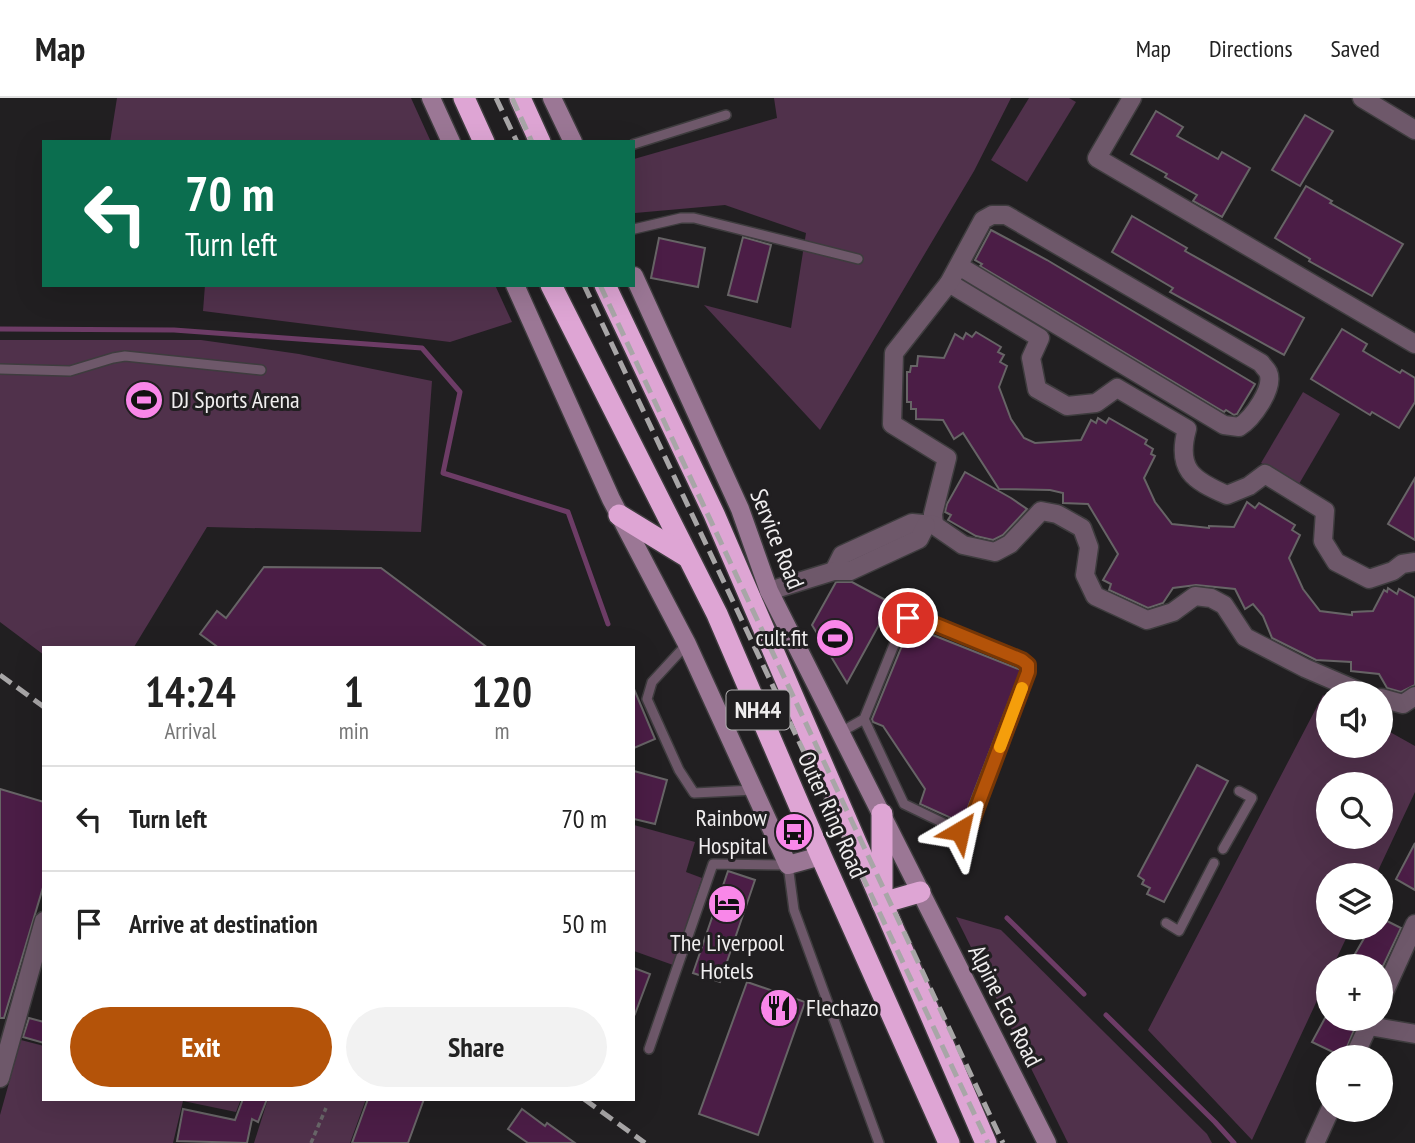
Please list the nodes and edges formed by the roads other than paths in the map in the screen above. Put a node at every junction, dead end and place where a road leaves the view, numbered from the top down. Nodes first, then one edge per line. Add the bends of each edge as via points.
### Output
1 (431, 98) edge
2 (464, 98) edge
3 (520, 98) edge
4 (552, 98) edge
5 (1132, 98) edge
6 (1362, 98) edge
7 (726, 115) dead end
8 (1415, 130) edge
9 (450, 140) edge
10 (483, 140) edge
11 (539, 140) edge
12 (572, 140) edge
13 (635, 144) edge
14 (635, 229) edge
15 (858, 259) dead end
16 (959, 266) junction
17 (635, 278) edge
18 (949, 283) junction
19 (516, 287) edge
20 (552, 287) edge
21 (606, 287) edge
22 (1415, 344) edge
23 (0, 369) edge
24 (261, 370) dead end
25 (1163, 389) junction
26 (1153, 409) junction
27 (619, 514) junction
28 (930, 525) junction
29 (686, 556) junction
30 (1415, 562) edge
31 (769, 591) junction
32 (687, 644) junction
33 (1335, 681) edge
34 (1415, 696) edge
35 (1393, 701) edge
36 (864, 719) junction
37 (841, 732) junction
38 (754, 790) junction
39 (1239, 791) dead end
40 (904, 804) junction
41 (882, 814) junction
42 (1223, 849) dead end
43 (821, 856) junction
44 (1214, 863) dead end
45 (788, 864) junction
46 (919, 892) junction
47 (882, 903) junction
48 (1166, 923) dead end
49 (1415, 924) edge
50 (42, 928) edge
51 (1393, 973) edge
52 (1393, 1028) edge
53 (1415, 1034) edge
54 (649, 1049) dead end
55 (0, 1078) edge
56 (1325, 1122) edge
57 (879, 1143) edge
58 (949, 1143) edge
59 (986, 1143) edge
60 (1047, 1143) edge
61 (1315, 1143) edge

1 - 9 street
2 - 10 highway
3 - 11 highway
4 - 12 street
5 - 22 street via 1097,158
6 - 8 street
7 - 13 lane
14 - 15 lane via 694,218
16 - 18 street
16 - 25 street
16 - 25 street via 983,220 1006,215 1261,363 1268,372 1269,386 1249,421 1239,427 1224,425
17 - 31 street, Service Road via 740,509
18 - 26 street via 1040,338 1031,358 1037,389 1067,406 1096,404 1117,388
18 - 28 street via 894,353 892,424 947,458
19 - 27 street
20 - 29 highway, Outer Ring Road / NH44
21 - 47 highway, Outer Ring Road / NH44 via 714,514
23 - 24 lane via 70,371 125,356
25 - 26 street
26 - 30 street via 1186,429 1182,447 1185,467 1205,485 1227,495 1265,474 1325,512 1323,541 1336,562 1369,579
27 - 29 highway
27 - 32 street
28 - 31 street via 912,523 842,555 834,570
28 - 33 street via 963,545 995,552 1010,544 1041,511 1057,514 1082,528 1089,547 1085,575 1095,596 1147,620 1173,612 1195,596 1211,598 1224,605 1245,637
29 - 43 highway, Outer Ring Road / NH44 via 717,614
31 - 37 street, Service Road
32 - 38 street
32 - 38 lane via 652,682 647,699 679,770 694,793
34 - 35 street via 1403,704
36 - 37 lane
36 - 40 lane
36 - 40 lane via 908,618 917,617 1028,665 966,831
37 - 41 street, Service Road
38 - 45 street
39 - 42 lane via 1252,797
40 - 41 lane
41 - 46 street, Service Road
41 - 47 highway
43 - 45 street
43 - 58 highway, Outer Ring Road / NH44
44 - 48 lane via 1179,931
45 - 54 lane via 713,864
45 - 57 lane via 794,910
46 - 47 highway
46 - 60 street, Alpine Eco Road
47 - 59 highway, Outer Ring Road / NH44
49 - 51 street
50 - 55 street
52 - 53 street
56 - 61 street

